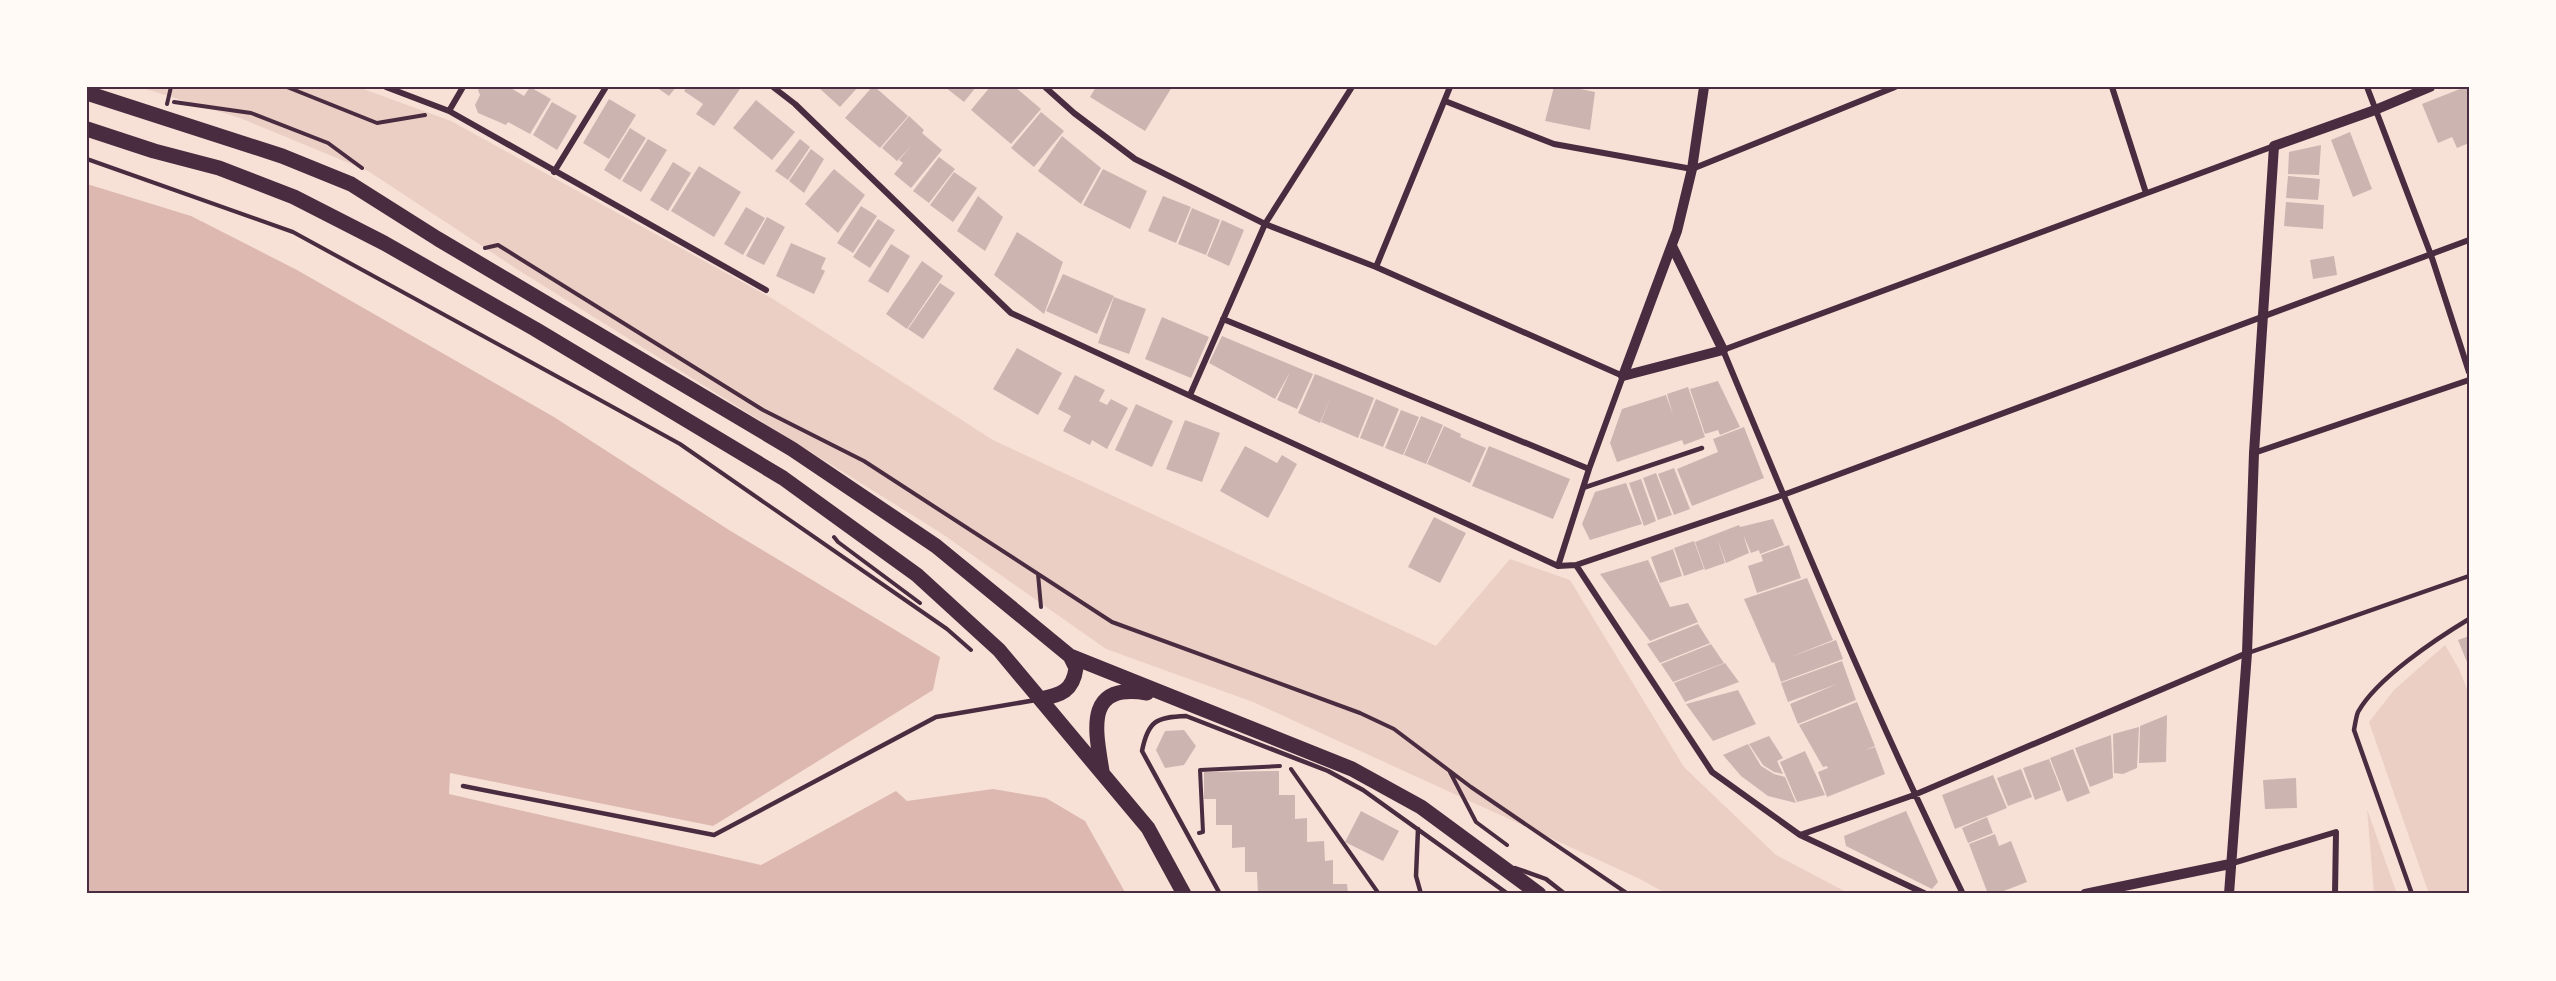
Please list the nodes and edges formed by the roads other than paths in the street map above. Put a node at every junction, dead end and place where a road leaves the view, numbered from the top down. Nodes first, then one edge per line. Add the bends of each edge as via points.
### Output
1 (386, 87) edge
2 (463, 87) edge
3 (606, 87) edge
4 (773, 87) edge
5 (1045, 87) edge
6 (1352, 87) edge
7 (1450, 87) edge
8 (1704, 87) edge
9 (1895, 87) edge
10 (2112, 87) edge
11 (2367, 87) edge
12 (2430, 87) edge
13 (87, 93) edge
14 (1445, 102) junction
15 (2375, 110) junction
16 (449, 111) junction
17 (87, 129) edge
18 (2274, 146) junction
19 (1692, 169) junction
20 (554, 172) junction
21 (2146, 193) junction
22 (1265, 224) junction
23 (2469, 240) edge
24 (1672, 246) junction
25 (2431, 255) junction
26 (1376, 267) junction
27 (766, 290) dead end
28 (2264, 318) junction
29 (1223, 319) junction
30 (1723, 350) junction
31 (2469, 372) edge
32 (1623, 376) junction
33 (2469, 380) edge
34 (1190, 395) junction
35 (1702, 448) dead end
36 (2254, 453) junction
37 (1589, 469) junction
38 (1583, 488) junction
39 (1783, 495) junction
40 (1576, 565) junction
41 (1558, 566) junction
42 (2469, 576) edge
43 (2469, 619) edge
44 (2247, 653) junction
45 (1070, 656) junction
46 (1168, 696) junction
47 (1040, 699) junction
48 (1102, 771) junction
49 (463, 786) dead end
50 (1914, 795) junction
51 (1418, 829) junction
52 (1800, 835) junction
53 (1494, 861) junction
54 (2230, 864) junction
55 (2091, 893) edge
56 (1184, 894) edge
57 (1220, 894) edge
58 (1421, 894) edge
59 (1508, 894) edge
60 (1539, 894) edge
61 (1565, 894) edge
62 (1926, 894) edge
63 (1963, 894) edge
64 (2229, 894) edge
65 (2335, 894) edge
66 (2412, 894) edge

1 - 16 street
2 - 16 street
3 - 20 street
4 - 34 street via 1011,313
5 - 22 street via 1135,159
6 - 22 street
7 - 14 street
8 - 19 street
9 - 19 street
10 - 21 street
11 - 15 street
12 - 15 street
13 - 45 main road via 282,156 351,184 792,448 936,546
14 - 19 street via 1554,144
14 - 26 street
15 - 18 street
15 - 25 street
16 - 20 street
17 - 47 main road via 219,168 294,197 384,243 688,419 783,478 917,575 999,650
18 - 21 street
18 - 28 street
19 - 24 street
20 - 27 street
21 - 30 street
22 - 26 street
22 - 29 street
23 - 25 street
24 - 30 street
24 - 32 street
25 - 28 street
25 - 31 street
26 - 32 street
28 - 36 street
28 - 39 street
29 - 34 street
29 - 37 street
30 - 32 street
30 - 39 street
32 - 37 street
33 - 36 street
34 - 41 street
35 - 38 lane
36 - 44 street
37 - 38 street
38 - 41 street
39 - 40 street
39 - 50 street
40 - 41 street
40 - 52 street via 1712,772
42 - 44 lane
43 - 66 lane via 2384,681 2358,713 2354,730
44 - 50 street
44 - 54 street
45 - 46 main road
45 - 47 main road via 1076,668 1072,685 1058,696
46 - 48 main road via 1120,692 1101,704 1095,731
46 - 53 main road via 1352,769 1421,807
47 - 48 main road
47 - 49 lane via 936,717 714,835
48 - 56 main road via 1148,828
50 - 52 street
50 - 63 street
51 - 57 lane via 1328,771 1186,716 1167,717 1153,722 1142,751
51 - 58 lane via 1416,876
51 - 59 lane
52 - 62 street
53 - 60 main road
53 - 61 lane via 1546,879
54 - 55 street
54 - 64 street
54 - 65 street via 2336,832

